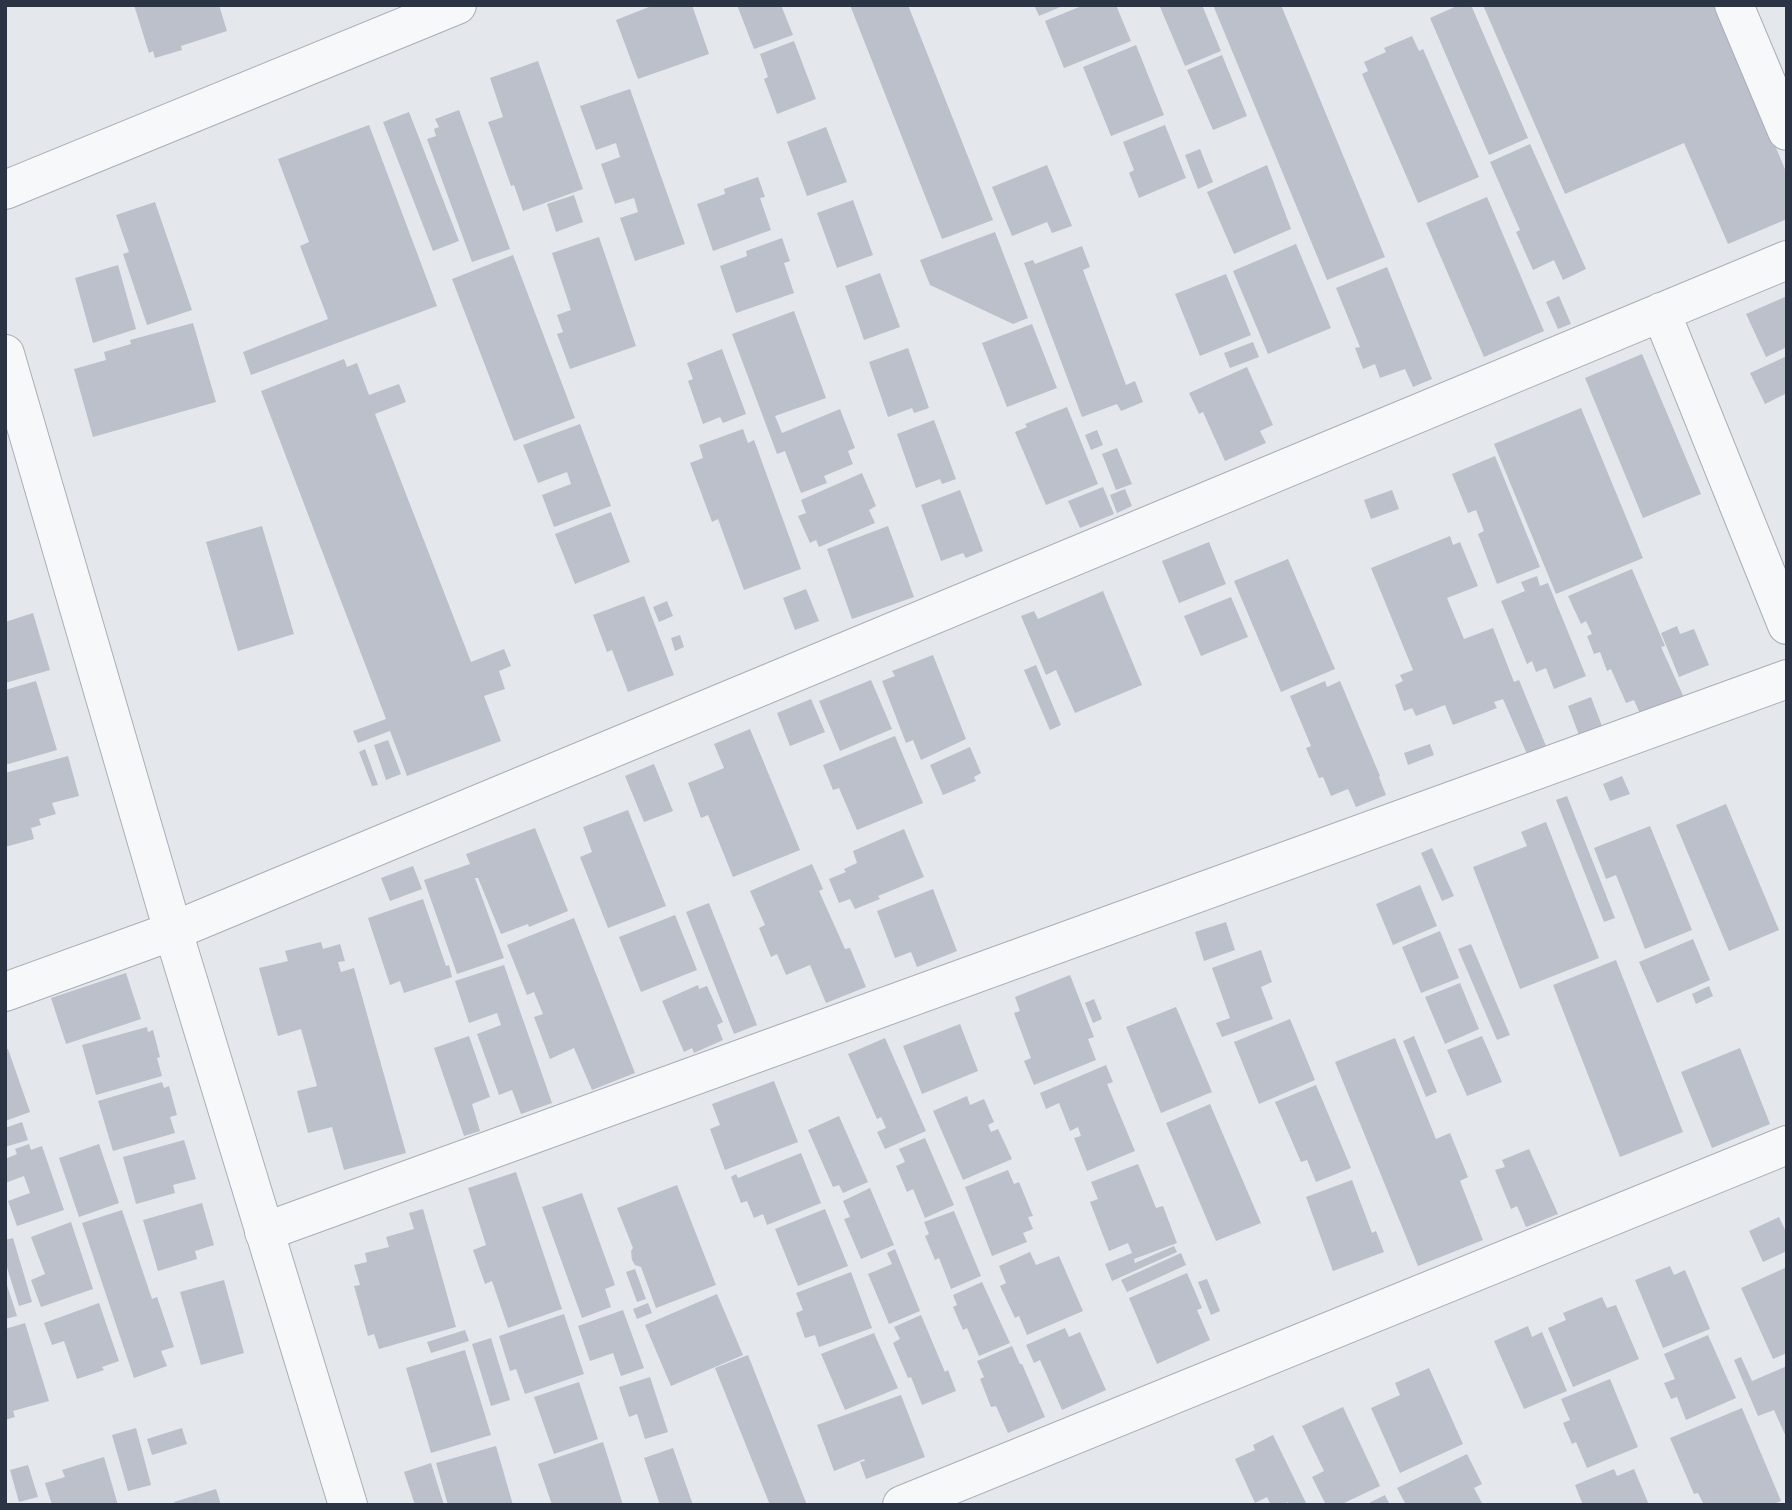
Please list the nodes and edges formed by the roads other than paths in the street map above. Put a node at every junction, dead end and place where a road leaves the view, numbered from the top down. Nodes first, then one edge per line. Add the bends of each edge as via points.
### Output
1 (457, 5) edge
2 (1734, 5) edge
3 (1787, 131) edge
4 (5, 190) edge
5 (1787, 260) edge
6 (1661, 312) junction
7 (5, 354) edge
8 (1787, 625) edge
9 (1787, 679) edge
10 (173, 932) junction
11 (5, 992) edge
12 (1787, 1145) edge
13 (264, 1232) junction
14 (348, 1505) edge
15 (902, 1505) edge

1 - 4 street
2 - 3 street
5 - 6 street
6 - 8 street
6 - 10 street
7 - 10 street
9 - 13 street
10 - 11 street
10 - 13 street
12 - 15 street
13 - 14 street

